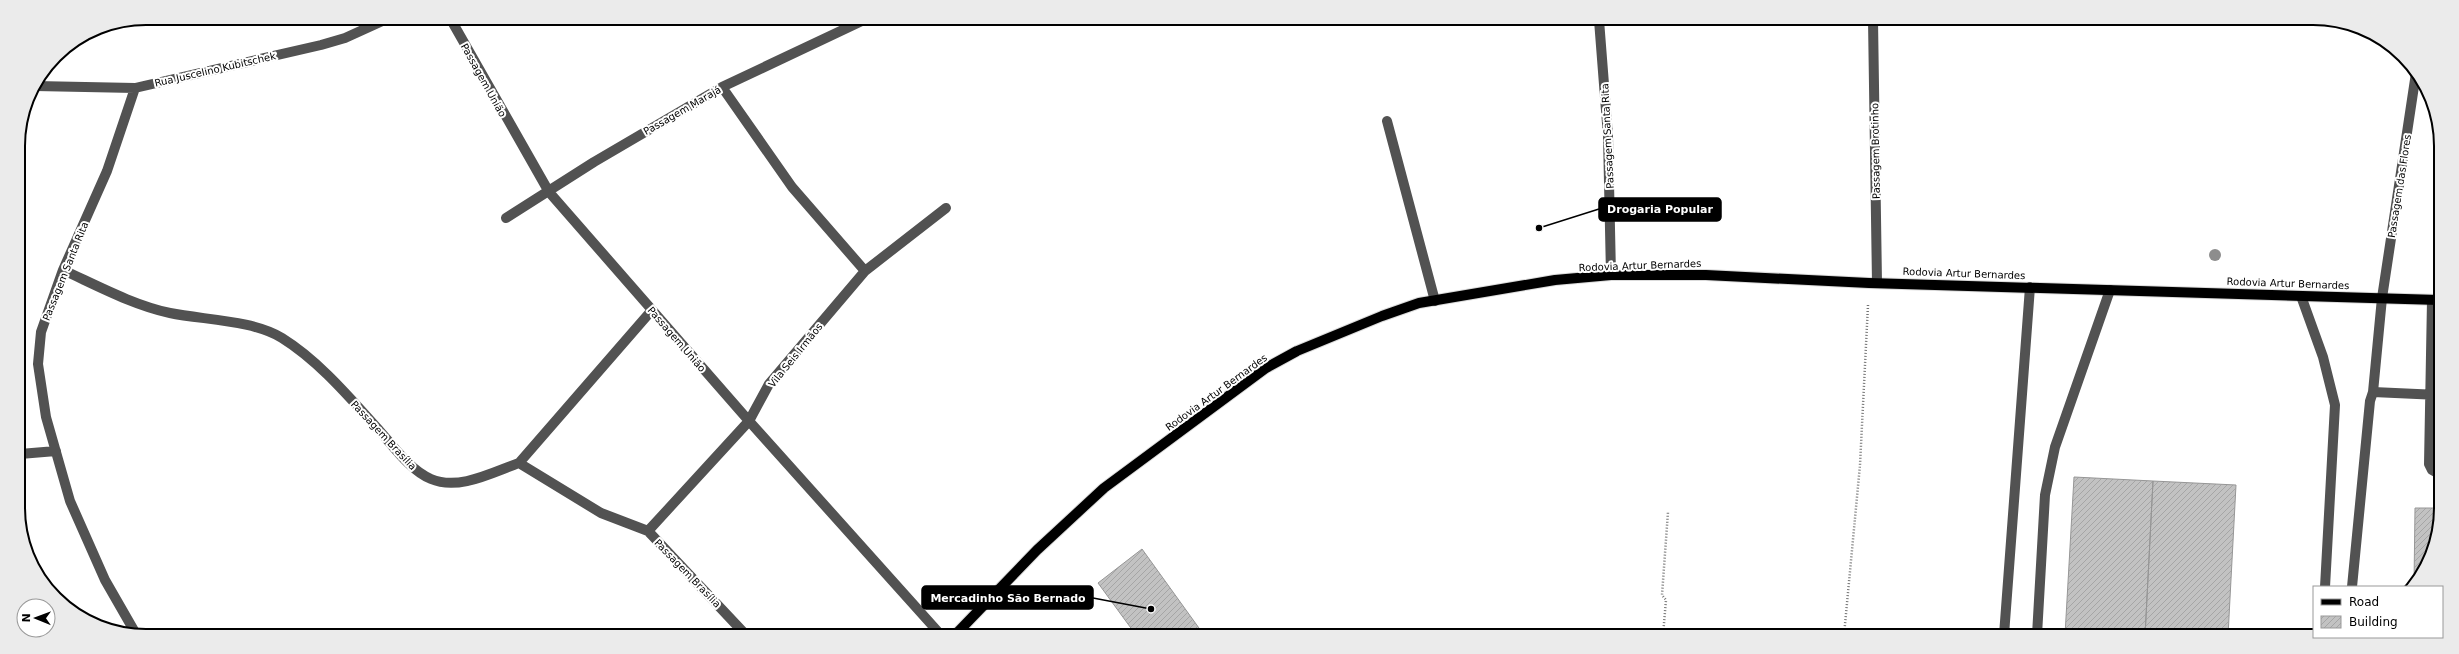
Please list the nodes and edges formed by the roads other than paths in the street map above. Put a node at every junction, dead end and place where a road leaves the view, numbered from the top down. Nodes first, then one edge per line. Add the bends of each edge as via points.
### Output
1 (374, 25) edge
2 (454, 25) edge
3 (853, 25) edge
4 (1600, 25) edge
5 (1873, 25) edge
6 (2415, 80) edge
7 (41, 86) edge
8 (722, 87) junction
9 (135, 88) junction
10 (1387, 121) dead end
11 (549, 192) junction
12 (946, 208) dead end
13 (506, 218) dead end
14 (63, 270) junction
15 (865, 271) junction
16 (1612, 276) junction
17 (1873, 283) junction
18 (2030, 287) junction
19 (2110, 290) junction
20 (2301, 296) junction
21 (2382, 298) junction
22 (2434, 300) edge
23 (1435, 301) junction
24 (652, 310) junction
25 (2373, 392) junction
26 (2434, 395) edge
27 (2434, 406) edge
28 (749, 420) junction
29 (56, 451) junction
30 (25, 454) edge
31 (519, 463) junction
32 (2434, 471) edge
33 (648, 532) junction
34 (2325, 586) edge
35 (2352, 586) edge
36 (133, 628) edge
37 (740, 629) edge
38 (936, 629) edge
39 (961, 629) edge
40 (2004, 629) edge
41 (2037, 629) edge

1 - 9 street, Rua Juscelino Kubitschek via 321,45
2 - 11 street, Passagem União
3 - 8 street, Passagem Marajá
4 - 16 street, Passagem Santa Rita via 1608,136
5 - 17 street, Passagem Brotinho
6 - 21 street, Passagem das Flores
7 - 9 street, Rua Juscelino Kubitschek
8 - 11 street, Passagem Marajá via 594,162
8 - 15 street via 792,187
9 - 14 street, Passagem Santa Rita via 107,171
10 - 23 street
11 - 13 street, Passagem Marajá
11 - 24 street, Passagem União
12 - 15 street, Vila Seis Irmãos
14 - 29 street, Passagem Santa Rita via 41,332 38,364 46,417
14 - 31 street, Passagem Brasília via 124,299 162,310 257,328 281,337 317,366 356,404 407,461 432,480 450,484 465,482
15 - 28 street, Vila Seis Irmãos via 769,384
16 - 17 main road, Rodovia Artur Bernardes via 1706,275
16 - 23 main road, Rodovia Artur Bernardes via 1555,280
17 - 18 main road, Rodovia Artur Bernardes
18 - 19 main road, Rodovia Artur Bernardes
18 - 40 street
19 - 20 main road, Rodovia Artur Bernardes
19 - 41 street via 2054,454 2045,495
20 - 21 main road, Rodovia Artur Bernardes
20 - 34 street via 2323,357 2334,405
21 - 22 main road, Rodovia Artur Bernardes
21 - 25 street, Passagem das Flores
23 - 39 main road, Rodovia Artur Bernardes via 1419,303 1382,316 1266,368 1104,488 1037,550
24 - 28 street, Passagem União
24 - 31 street
25 - 26 street
25 - 35 street, Passagem das Flores via 2370,401
27 - 32 street via 2429,464
28 - 33 street, Vila Seis Irmãos
28 - 38 street, Passagem União
29 - 30 street
29 - 36 street, Passagem Santa Rita via 70,501 105,580
31 - 33 street, Passagem Brasília via 601,513
33 - 37 street, Passagem Brasília

